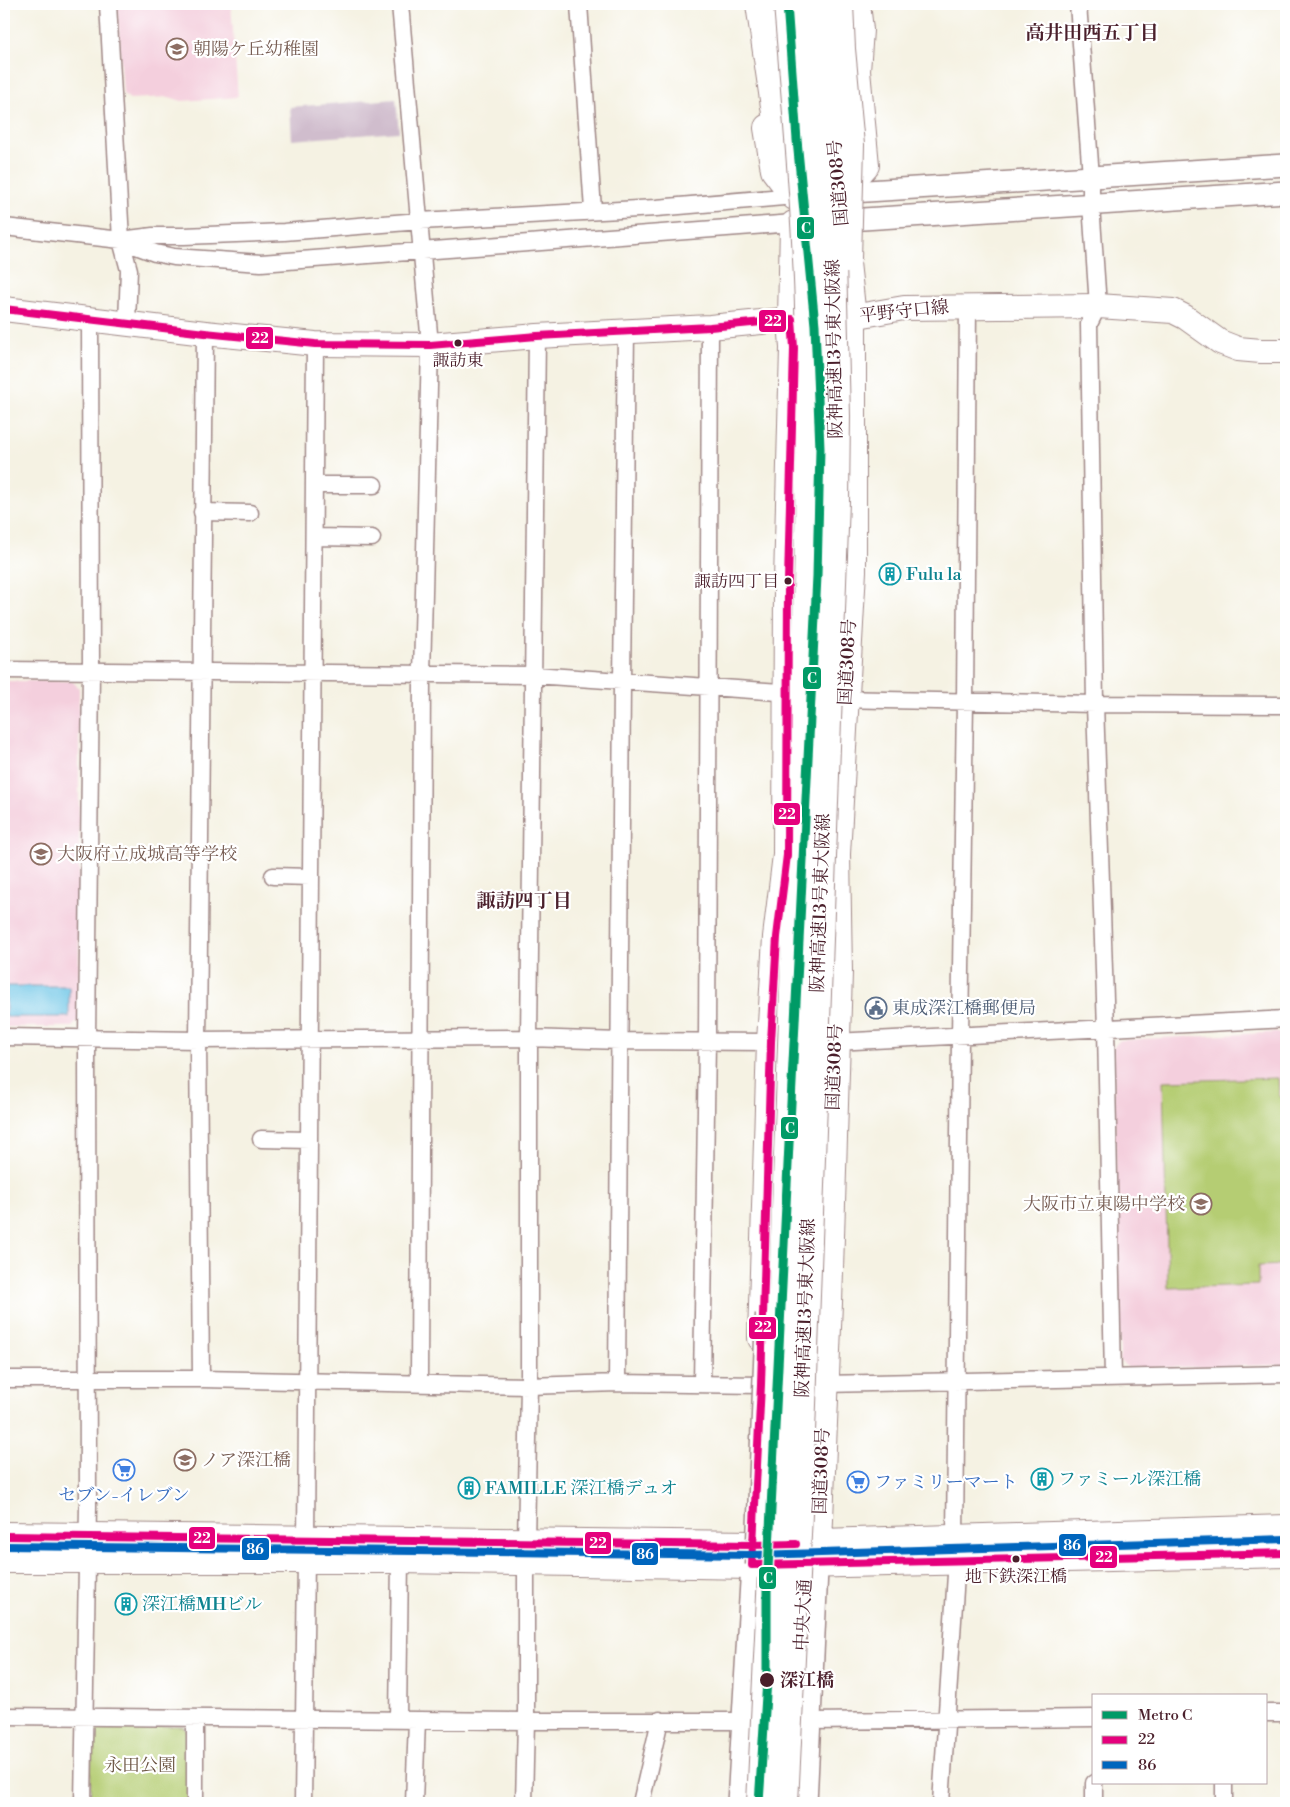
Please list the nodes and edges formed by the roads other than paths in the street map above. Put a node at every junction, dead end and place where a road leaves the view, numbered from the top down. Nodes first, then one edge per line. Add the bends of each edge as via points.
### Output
1 (108, 4) edge
2 (400, 4) edge
3 (579, 4) edge
4 (749, 4) edge
5 (760, 4) edge
6 (778, 4) edge
7 (788, 4) edge
8 (812, 4) edge
9 (819, 4) edge
10 (840, 4) edge
11 (856, 4) edge
12 (1078, 4) edge
13 (1286, 165) edge
14 (1092, 177) junction
15 (1286, 192) edge
16 (840, 193) junction
17 (795, 196) junction
18 (1091, 204) junction
19 (593, 210) junction
20 (420, 221) junction
21 (842, 221) junction
22 (794, 223) junction
23 (4, 228) edge
24 (121, 240) junction
25 (422, 251) junction
26 (968, 306) junction
27 (1098, 306) junction
28 (4, 309) edge
29 (852, 317) junction
30 (90, 318) junction
31 (792, 319) junction
32 (127, 323) junction
33 (710, 327) junction
34 (626, 331) junction
35 (205, 333) junction
36 (537, 336) junction
37 (315, 344) junction
38 (430, 345) junction
39 (1286, 351) edge
40 (811, 416) junction
41 (314, 485) junction
42 (374, 485) dead end
43 (202, 512) junction
44 (250, 513) dead end
45 (314, 537) junction
46 (372, 538) dead end
47 (830, 633) junction
48 (4, 670) edge
49 (91, 671) junction
50 (202, 671) junction
51 (313, 673) junction
52 (422, 675) junction
53 (534, 675) junction
54 (622, 681) junction
55 (708, 687) junction
56 (786, 692) junction
57 (844, 700) junction
58 (965, 702) junction
59 (1094, 704) junction
60 (1286, 705) edge
61 (273, 876) dead end
62 (311, 877) junction
63 (828, 976) dead end
64 (784, 977) dead end
65 (1286, 1019) edge
66 (1106, 1029) junction
67 (960, 1036) junction
68 (4, 1037) edge
69 (87, 1038) junction
70 (528, 1038) junction
71 (310, 1039) junction
72 (198, 1040) junction
73 (421, 1040) junction
74 (620, 1041) junction
75 (706, 1042) junction
76 (771, 1042) junction
77 (834, 1042) junction
78 (261, 1139) dead end
79 (309, 1140) junction
80 (1286, 1374) edge
81 (1113, 1378) junction
82 (4, 1379) edge
83 (201, 1379) junction
84 (89, 1380) junction
85 (957, 1381) junction
86 (307, 1382) junction
87 (617, 1383) junction
88 (419, 1384) junction
89 (702, 1384) junction
90 (824, 1384) junction
91 (761, 1385) junction
92 (529, 1386) junction
93 (1286, 1529) edge
94 (4, 1536) edge
95 (88, 1548) junction
96 (306, 1549) junction
97 (956, 1549) junction
98 (526, 1551) junction
99 (1286, 1552) edge
100 (818, 1553) junction
101 (752, 1555) junction
102 (4, 1558) edge
103 (400, 1559) junction
104 (1268, 1713) edge
105 (1286, 1713) edge
106 (4, 1716) edge
107 (85, 1717) junction
108 (195, 1718) junction
109 (1092, 1718) edge
110 (304, 1719) junction
111 (398, 1720) junction
112 (417, 1720) junction
113 (660, 1720) junction
114 (947, 1720) junction
115 (526, 1721) junction
116 (743, 1721) junction
117 (810, 1721) junction
118 (1094, 1784) edge
119 (1224, 1784) edge
120 (83, 1803) edge
121 (195, 1803) edge
122 (303, 1803) edge
123 (414, 1803) edge
124 (524, 1803) edge
125 (641, 1803) edge
126 (738, 1803) edge
127 (750, 1803) edge
128 (761, 1803) edge
129 (784, 1803) edge
130 (794, 1803) edge
131 (806, 1803) edge
132 (941, 1803) edge
133 (1094, 1803) edge
134 (1224, 1803) edge

1 - 24 street
2 - 20 street
3 - 19 street
4 - 17 highway via 775,170
5 - 40 highway, bridge via 797,254
6 - 17 highway
7 - 40 highway, 阪神高速13号東大阪線, bridge via 807,255
8 - 47 highway, 阪神高速13号東大阪線, bridge via 832,261 834,329 835,501
9 - 16 highway, 国道308号
10 - 47 highway, bridge via 850,174 843,501
11 - 16 highway via 859,30 856,71 865,165
12 - 14 street
13 - 14 street
14 - 16 street
14 - 18 street
15 - 18 street
16 - 17 street
16 - 21 highway, 国道308号
17 - 19 street
17 - 22 highway
18 - 21 street
18 - 27 street
19 - 20 street
20 - 24 street
20 - 25 street
21 - 22 street
21 - 29 highway, 国道308号
22 - 25 street
22 - 31 highway
23 - 24 street
24 - 25 street via 174,257 261,264
24 - 32 street via 129,270
25 - 38 street
26 - 27 main road, 平野守口線
26 - 29 main road, 平野守口線 via 904,308
26 - 58 street
27 - 39 main road, 平野守口線 via 1173,311 1220,342 1238,349
27 - 59 street via 1089,324
28 - 30 main road, 平野守口線
29 - 31 main road, 平野守口線
29 - 57 highway, 国道308号 via 852,571
30 - 32 main road, 平野守口線
30 - 49 street
31 - 33 main road, 平野守口線
31 - 56 highway
32 - 35 main road, 平野守口線
33 - 34 main road, 平野守口線
33 - 55 street
34 - 36 main road, 平野守口線
34 - 54 street
35 - 37 main road, 平野守口線
35 - 43 street
36 - 38 main road, 平野守口線
36 - 53 street
37 - 38 main road, 平野守口線
37 - 41 street
38 - 52 street
40 - 128 highway, 阪神高速13号東大阪線, bridge via 807,633
41 - 42 street
41 - 45 street
43 - 44 street
43 - 50 street
45 - 46 street
45 - 51 street
47 - 129 highway, 阪神高速13号東大阪線, bridge
48 - 49 street
49 - 50 street
49 - 69 street
50 - 51 street
50 - 72 street
51 - 52 street
51 - 62 street
52 - 53 street
52 - 73 street
53 - 54 street
53 - 70 street
54 - 55 street
54 - 74 street
55 - 56 street
55 - 75 street
56 - 57 street
56 - 76 highway via 787,855
57 - 58 street
57 - 77 highway, 国道308号 via 836,854 838,972
58 - 59 street
58 - 67 street
59 - 60 street
59 - 66 street
61 - 62 street
62 - 71 street
63 - 130 main road, 中央大通
64 - 127 main road, bridge
65 - 66 street
66 - 67 street
66 - 81 street
67 - 77 street
67 - 85 street
68 - 69 street
69 - 72 street
69 - 84 street
70 - 73 street
70 - 74 street
70 - 92 street
71 - 72 street
71 - 73 street
71 - 79 street
72 - 83 street
73 - 88 street
74 - 75 street
74 - 87 street
75 - 76 street
75 - 89 street
76 - 91 highway
77 - 90 highway, 国道308号
78 - 79 street
79 - 86 street
80 - 81 street
81 - 85 street
82 - 84 street
83 - 84 street
83 - 86 street
84 - 95 street
85 - 90 street
85 - 97 street
86 - 88 street
86 - 96 street
87 - 89 street
87 - 92 street
88 - 92 street
89 - 91 street
90 - 100 highway, 国道308号
91 - 101 highway
92 - 98 street
93 - 97 highway
94 - 95 highway
95 - 96 highway
95 - 102 highway
95 - 107 street
96 - 98 highway
96 - 103 highway
96 - 110 street
97 - 99 highway
97 - 100 highway
97 - 114 street
98 - 101 highway
98 - 103 highway
98 - 115 street
100 - 101 highway
100 - 117 street
101 - 116 street
103 - 111 street
104 - 105 street
106 - 107 street
107 - 108 street
107 - 120 street
108 - 110 street
108 - 121 street
109 - 114 street
110 - 111 street
110 - 122 street
111 - 112 street
112 - 115 street
112 - 123 street
113 - 115 street
113 - 116 street
113 - 125 street
114 - 117 street
114 - 132 street
115 - 124 street
116 - 126 street
117 - 131 street
118 - 133 street
119 - 134 street

